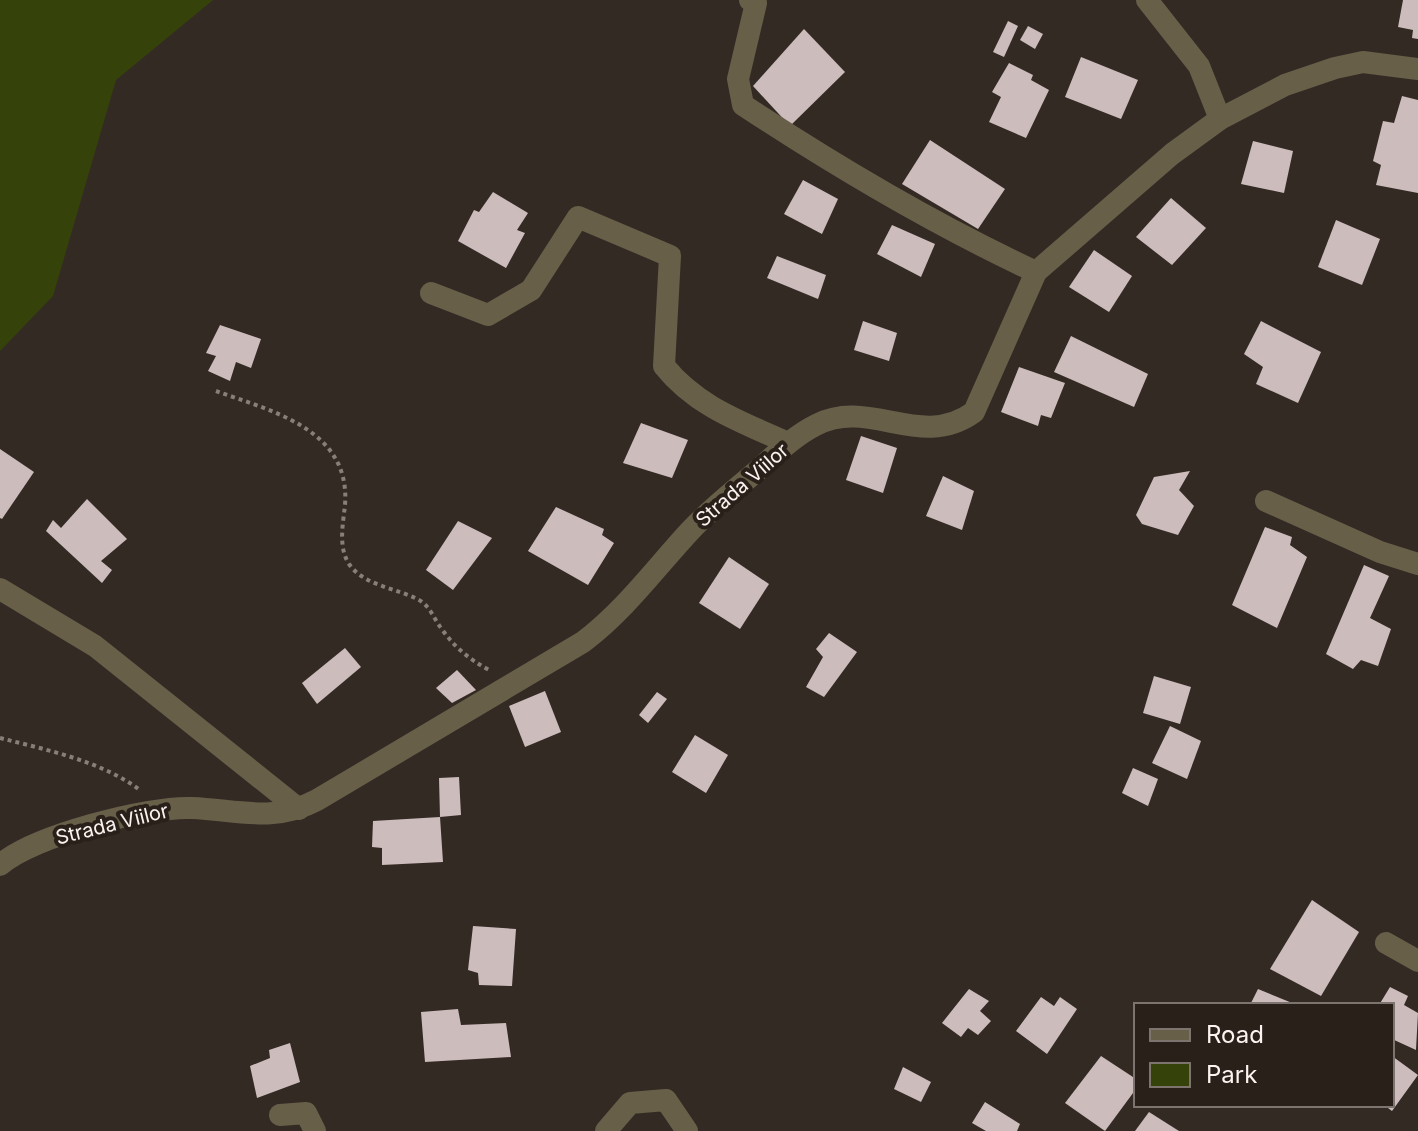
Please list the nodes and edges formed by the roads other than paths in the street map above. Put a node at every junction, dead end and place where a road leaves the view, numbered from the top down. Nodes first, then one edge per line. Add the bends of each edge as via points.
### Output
1 (750, 0) edge
2 (1147, 0) edge
3 (1418, 69) edge
4 (1220, 119) junction
5 (1036, 272) junction
6 (431, 293) dead end
7 (788, 443) junction
8 (1266, 501) dead end
9 (1418, 564) edge
10 (0, 589) edge
11 (299, 809) junction
12 (0, 865) edge
13 (1386, 943) dead end
14 (1418, 961) edge
15 (280, 1115) dead end
16 (315, 1131) edge
17 (606, 1131) edge
18 (687, 1131) edge

1 - 5 street via 756,3 738,79 743,105 837,167
2 - 4 street via 1199,66
3 - 4 street, Strada Viilor via 1363,62 1335,68 1285,85
4 - 5 street, Strada Viilor
5 - 7 street, Strada Viilor via 982,398 962,421 914,427 851,414 833,417
6 - 7 street via 488,315 531,290 578,217 670,256 664,366 683,390 710,408
7 - 11 street, Strada Viilor via 691,530 607,624 583,642
8 - 9 street
10 - 11 street via 95,646
11 - 12 street, Strada Viilor via 277,815 159,808 31,845
13 - 14 street
15 - 16 street via 306,1113
17 - 18 street via 630,1103 666,1100

